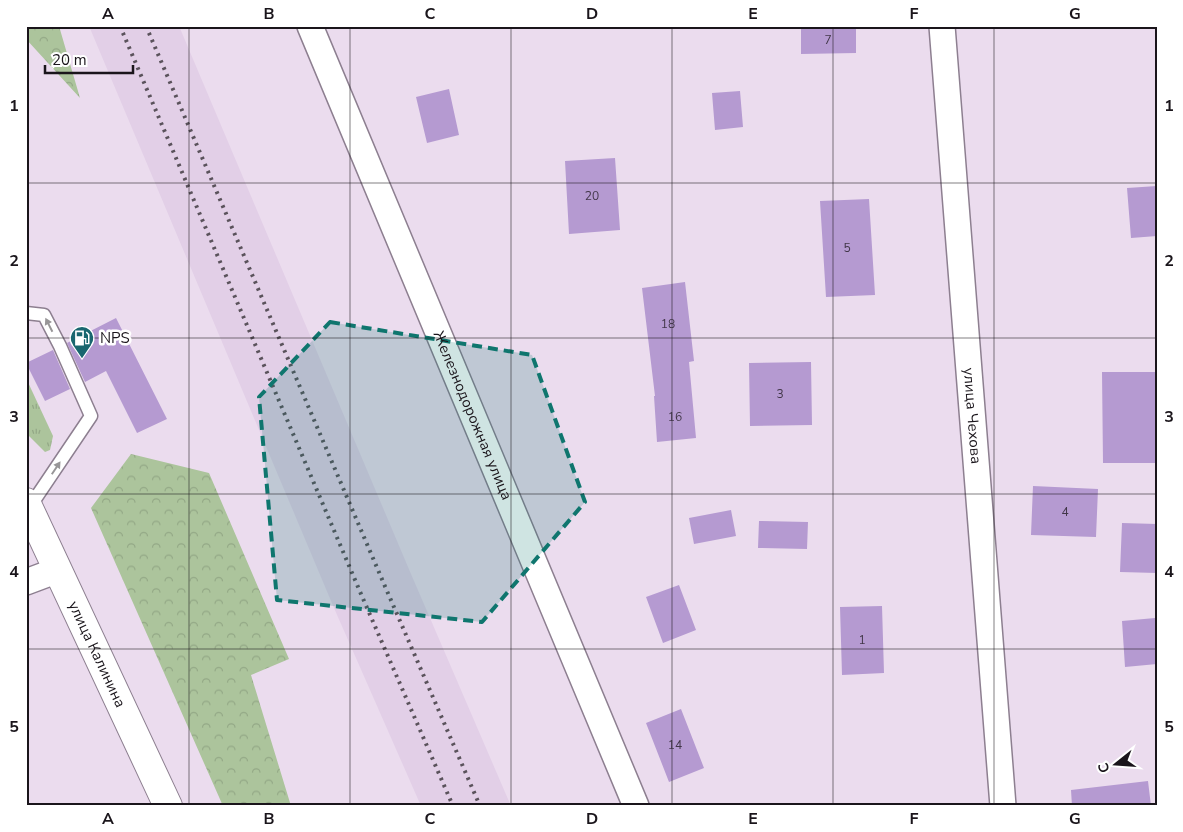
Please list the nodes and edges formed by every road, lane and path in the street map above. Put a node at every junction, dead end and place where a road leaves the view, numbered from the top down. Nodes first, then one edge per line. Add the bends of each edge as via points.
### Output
1 (310, 26) edge
2 (942, 26) edge
3 (26, 313) edge
4 (28, 505) edge
5 (58, 570) junction
6 (26, 582) edge
7 (168, 806) edge
8 (636, 806) edge
9 (1003, 806) edge

1 - 8 street, Железнодорожная улица
2 - 9 street, улица Чехова
4 -> 3 lane via 91,416 44,315
4 - 5 main road, улица Калинина
5 - 6 street
5 - 7 main road, улица Калинина

